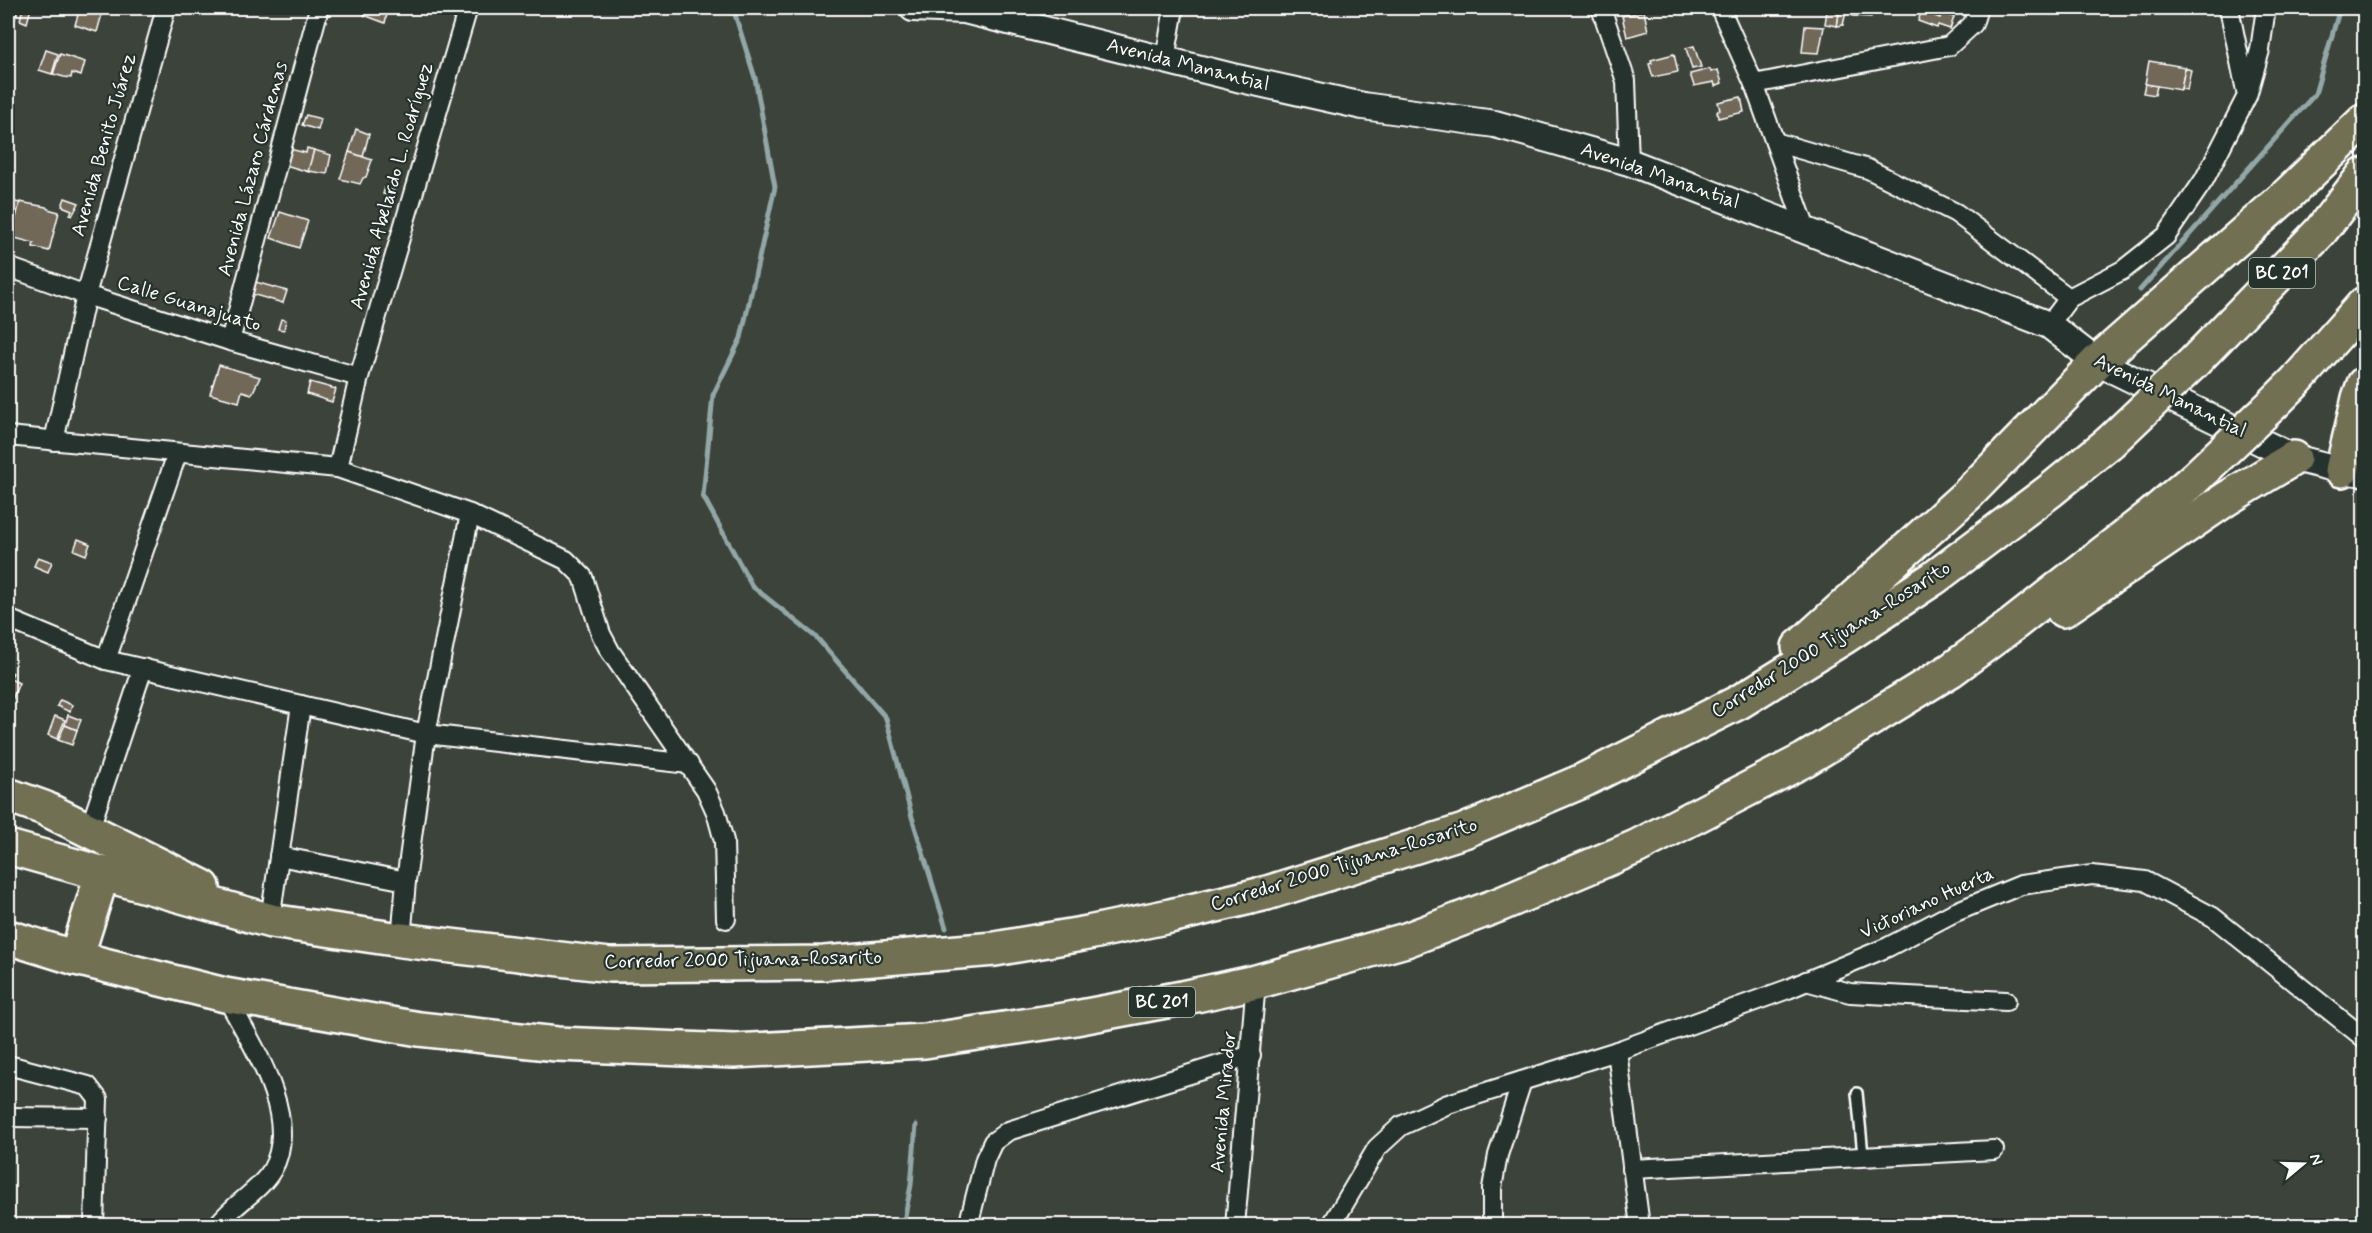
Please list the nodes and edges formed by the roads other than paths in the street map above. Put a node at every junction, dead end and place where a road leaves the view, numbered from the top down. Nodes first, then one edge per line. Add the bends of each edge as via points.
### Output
1 (166, 8) edge
2 (319, 8) edge
3 (468, 8) edge
4 (913, 8) edge
5 (1174, 8) edge
6 (1601, 8) edge
7 (1720, 8) edge
8 (1978, 8) edge
9 (2229, 8) edge
10 (2266, 8) edge
11 (1165, 59) junction
12 (1754, 84) junction
13 (2247, 96) junction
14 (2364, 122) edge
15 (1775, 142) junction
16 (1629, 162) junction
17 (2364, 175) edge
18 (1806, 229) junction
19 (8, 267) edge
20 (86, 295) junction
21 (2069, 298) junction
22 (2364, 304) edge
23 (2049, 325) junction
24 (230, 341) junction
25 (2097, 362) junction
26 (359, 377) junction
27 (2364, 384) edge
28 (8, 436) edge
29 (54, 441) junction
30 (177, 454) junction
31 (2294, 458) junction
32 (338, 468) junction
33 (2353, 471) edge
34 (470, 514) junction
35 (8, 619) edge
36 (106, 660) junction
37 (143, 668) junction
38 (1951, 670) junction
39 (1739, 702) junction
40 (301, 705) junction
41 (426, 734) junction
42 (689, 764) junction
43 (8, 795) edge
44 (89, 831) junction
45 (8, 847) edge
46 (279, 856) junction
47 (102, 874) junction
48 (406, 881) junction
49 (726, 919) dead end
50 (271, 921) junction
51 (8, 937) edge
52 (401, 940) junction
53 (76, 957) junction
54 (1806, 981) junction
55 (1256, 982) junction
56 (225, 995) junction
57 (2006, 1001) dead end
58 (2364, 1038) edge
59 (1617, 1051) junction
60 (1251, 1055) junction
61 (8, 1065) edge
62 (1522, 1081) junction
63 (1857, 1093) dead end
64 (8, 1117) edge
65 (98, 1118) junction
66 (1995, 1150) dead end
67 (1863, 1155) junction
68 (1632, 1169) junction
69 (94, 1226) edge
70 (217, 1226) edge
71 (968, 1226) edge
72 (1235, 1226) edge
73 (1331, 1226) edge
74 (1492, 1226) edge
75 (1640, 1226) edge

1 - 20 street, Avenida Benito Juárez
2 - 24 street, Avenida Lázaro Cárdenas
3 - 26 street, Avenida Abelardo L. Rodríguez
4 - 11 main road, Avenida Manantial via 964,10
5 - 11 street
6 - 16 street via 1626,81
7 - 12 street
8 - 12 street via 1973,24 1948,46
9 - 13 street
10 - 13 street
11 - 16 main road, Avenida Manantial via 1363,106 1495,124
12 - 15 street
13 - 21 street via 2204,180 2166,236 2123,270
14 - 25 highway
15 - 18 street
15 - 21 street via 1868,169 1956,213
16 - 18 main road, Avenida Manantial
17 - 39 highway, Corredor 2000 Tijuana-Rosarito / BC 201, bridge via 2320,232 2110,442 1934,578
18 - 23 main road, Avenida Manantial
19 - 20 street, Calle Guanajuato
20 - 24 street, Calle Guanajuato
20 - 29 street, Avenida Benito Juárez
21 - 23 street
22 - 38 highway, BC 201, bridge via 2295,382 2194,479
23 - 25 main road, Avenida Manantial
24 - 26 street, Calle Guanajuato
25 - 31 main road, Avenida Manantial
25 - 39 highway via 1968,494
26 - 32 street, Avenida Abelardo L. Rodríguez
27 - 33 highway via 2359,399
28 - 29 street
29 - 30 street
30 - 32 street
30 - 36 street
31 - 33 main road, Avenida Manantial
31 - 38 highway via 2226,499 2056,615
32 - 34 street
34 - 41 street
34 - 42 street via 566,560 583,577 609,651
35 - 36 street
36 - 37 street
37 - 40 street
37 - 44 street
38 - 55 highway, BC 201 via 1804,760 1636,846 1406,940
39 - 52 highway, Corredor 2000 Tijuana-Rosarito / BC 201 via 1580,782 1464,831 1267,893 1088,933 995,949 824,963 622,965
40 - 41 street
40 - 46 street
41 - 42 street
41 - 48 street
42 - 49 street via 716,812 723,841
43 - 44 highway
44 - 50 highway
45 - 47 highway, Corredor 2000 Tijuana-Rosarito / BC 201
46 - 48 street
46 - 50 street
47 - 50 highway, Corredor 2000 Tijuana-Rosarito / BC 201
47 - 53 highway
48 - 52 street
50 - 52 highway, Corredor 2000 Tijuana-Rosarito / BC 201
51 - 53 highway, BC 201
53 - 56 highway, BC 201
54 - 57 street via 1850,993
54 - 58 street, Victoriano Huerta via 2021,885 2092,875 2145,880 2213,917
54 - 59 street, Victoriano Huerta
55 - 56 highway, BC 201 via 1070,1019 926,1041 734,1051 557,1044 419,1029
55 - 60 street, Avenida Mirador
56 - 70 street via 269,1078 281,1122 280,1151 271,1172
59 - 62 street, Victoriano Huerta
59 - 68 street
60 - 71 street via 1008,1131 993,1142 985,1159
60 - 72 street, Avenida Mirador
61 - 65 street via 88,1086 98,1099
62 - 73 street, Victoriano Huerta via 1448,1104 1401,1126 1377,1148
62 - 74 street via 1498,1155 1492,1188
63 - 67 lane
64 - 65 street
65 - 69 street
66 - 67 street
67 - 68 street
68 - 75 street

